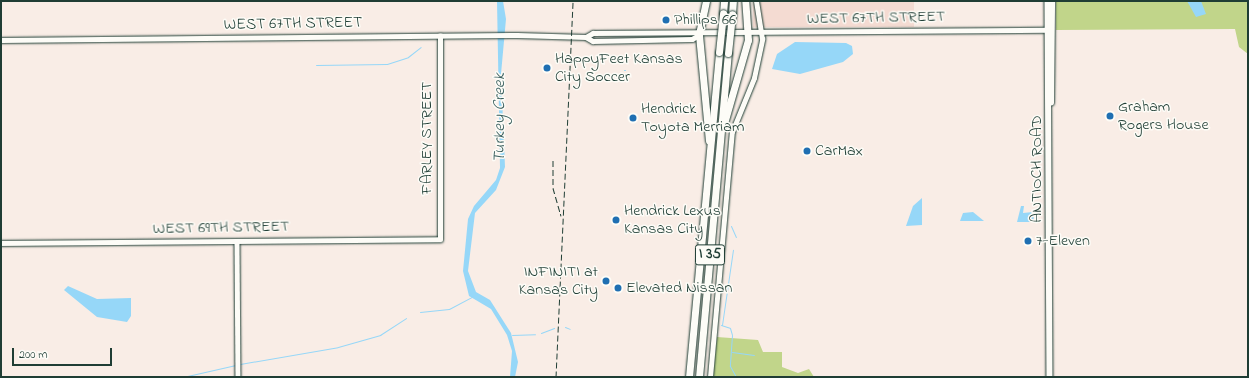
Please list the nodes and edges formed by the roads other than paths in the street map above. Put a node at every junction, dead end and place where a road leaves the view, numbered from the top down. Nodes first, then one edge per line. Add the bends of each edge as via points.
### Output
1 (706, 1) edge
2 (724, 1) edge
3 (733, 1) edge
4 (745, 1) edge
5 (756, 1) edge
6 (1048, 1) edge
7 (1052, 1) edge
8 (1050, 30) junction
9 (657, 32) junction
10 (749, 32) junction
11 (762, 32) junction
12 (699, 35) junction
13 (440, 36) junction
14 (586, 37) junction
15 (1, 40) edge
16 (657, 40) junction
17 (721, 133) junction
18 (711, 150) junction
19 (440, 239) joint
20 (237, 241) junction
21 (1, 243) edge
22 (238, 377) edge
23 (690, 377) edge
24 (699, 377) edge
25 (710, 377) edge
26 (1050, 377) edge

1 - 12 highway
2 - 18 highway, I 35, bridge
3 - 17 highway, I 35, bridge
4 - 10 highway
5 - 11 street
6 - 8 main road, ANTIOCH ROAD
7 - 8 main road, ANTIOCH ROAD
8 - 11 street, WEST 67TH STREET
8 - 26 main road, ANTIOCH ROAD
9 - 12 street, WEST 67TH STREET via 691,31
9 - 14 street, WEST 67TH STREET via 593,33
9 - 16 street
10 - 11 street, WEST 67TH STREET
10 - 12 street, WEST 67TH STREET
10 - 17 highway
11 - 25 street via 754,78 732,132
12 - 16 street, WEST 67TH STREET via 692,39
12 - 18 highway via 704,113
13 - 14 street, WEST 67TH STREET
13 - 15 street, WEST 67TH STREET
13 - 19 street, FARLEY STREET
14 - 16 street, WEST 67TH STREET via 593,41
17 - 24 highway, I 35
18 - 23 highway, I 35
19 - 20 street, WEST 69TH STREET
20 - 21 street, WEST 69TH STREET
20 - 22 street

